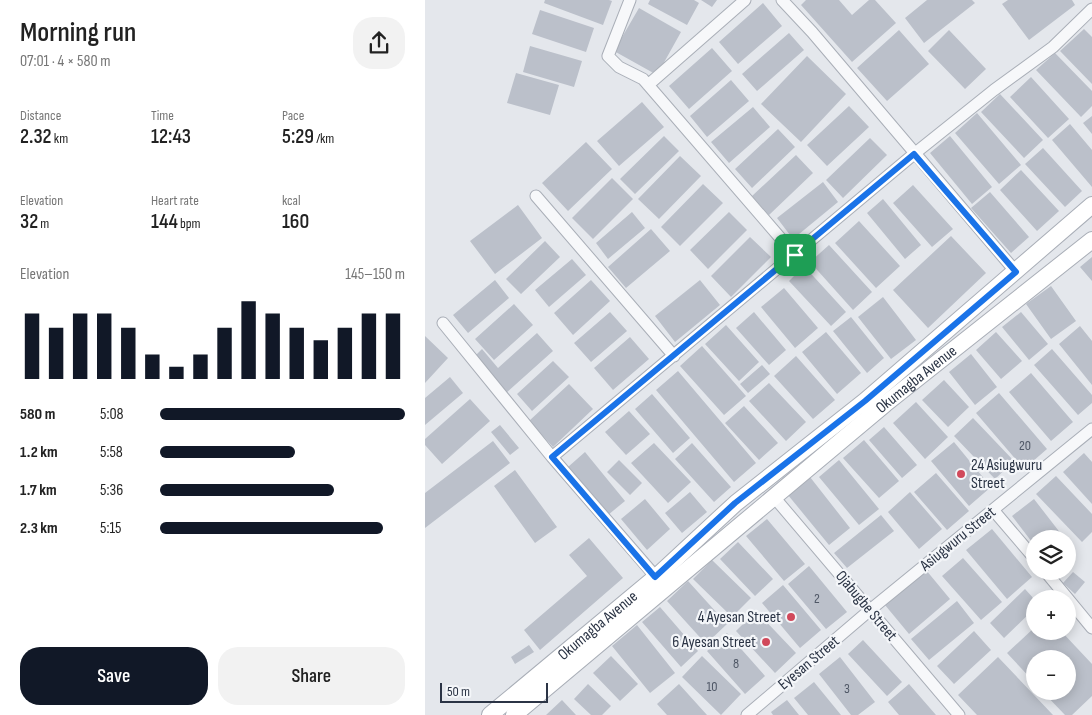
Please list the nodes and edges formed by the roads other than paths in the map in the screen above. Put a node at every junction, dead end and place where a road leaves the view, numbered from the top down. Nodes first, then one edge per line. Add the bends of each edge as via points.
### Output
1 (630, 0) edge
2 (745, 0) edge
3 (781, 0) edge
4 (1092, 9) edge
5 (649, 85) junction
6 (914, 154) junction
7 (535, 196) dead end
8 (1092, 205) edge
9 (1092, 240) edge
10 (795, 255) junction
11 (1016, 272) junction
12 (443, 322) dead end
13 (674, 356) junction
14 (1092, 429) edge
15 (552, 457) junction
16 (774, 497) junction
17 (994, 511) junction
18 (1026, 548) edge
19 (655, 577) junction
20 (1052, 580) edge
21 (870, 610) junction
22 (1092, 628) edge
23 (490, 715) edge
24 (514, 715) edge
25 (747, 715) edge
26 (959, 715) edge

1 - 5 street via 608,56 619,67
2 - 5 street
3 - 6 street
4 - 6 street via 1053,47
5 - 10 street
6 - 10 street
6 - 11 street
7 - 13 street
8 - 11 main road, Okumagba Avenue
9 - 16 main road, Okumagba Avenue via 885,404
10 - 13 street
11 - 19 main road, Okumagba Avenue via 865,401 735,503
12 - 15 street
13 - 15 street
14 - 17 street, Asiugwuru Street
15 - 19 street
16 - 21 street, Ojabugbe Street
16 - 24 main road, Okumagba Avenue
17 - 18 street
17 - 21 street, Asiugwuru Street
19 - 23 main road, Okumagba Avenue
20 - 22 street
21 - 25 street, Eyesan Street
21 - 26 street, Ojabugbe Street

